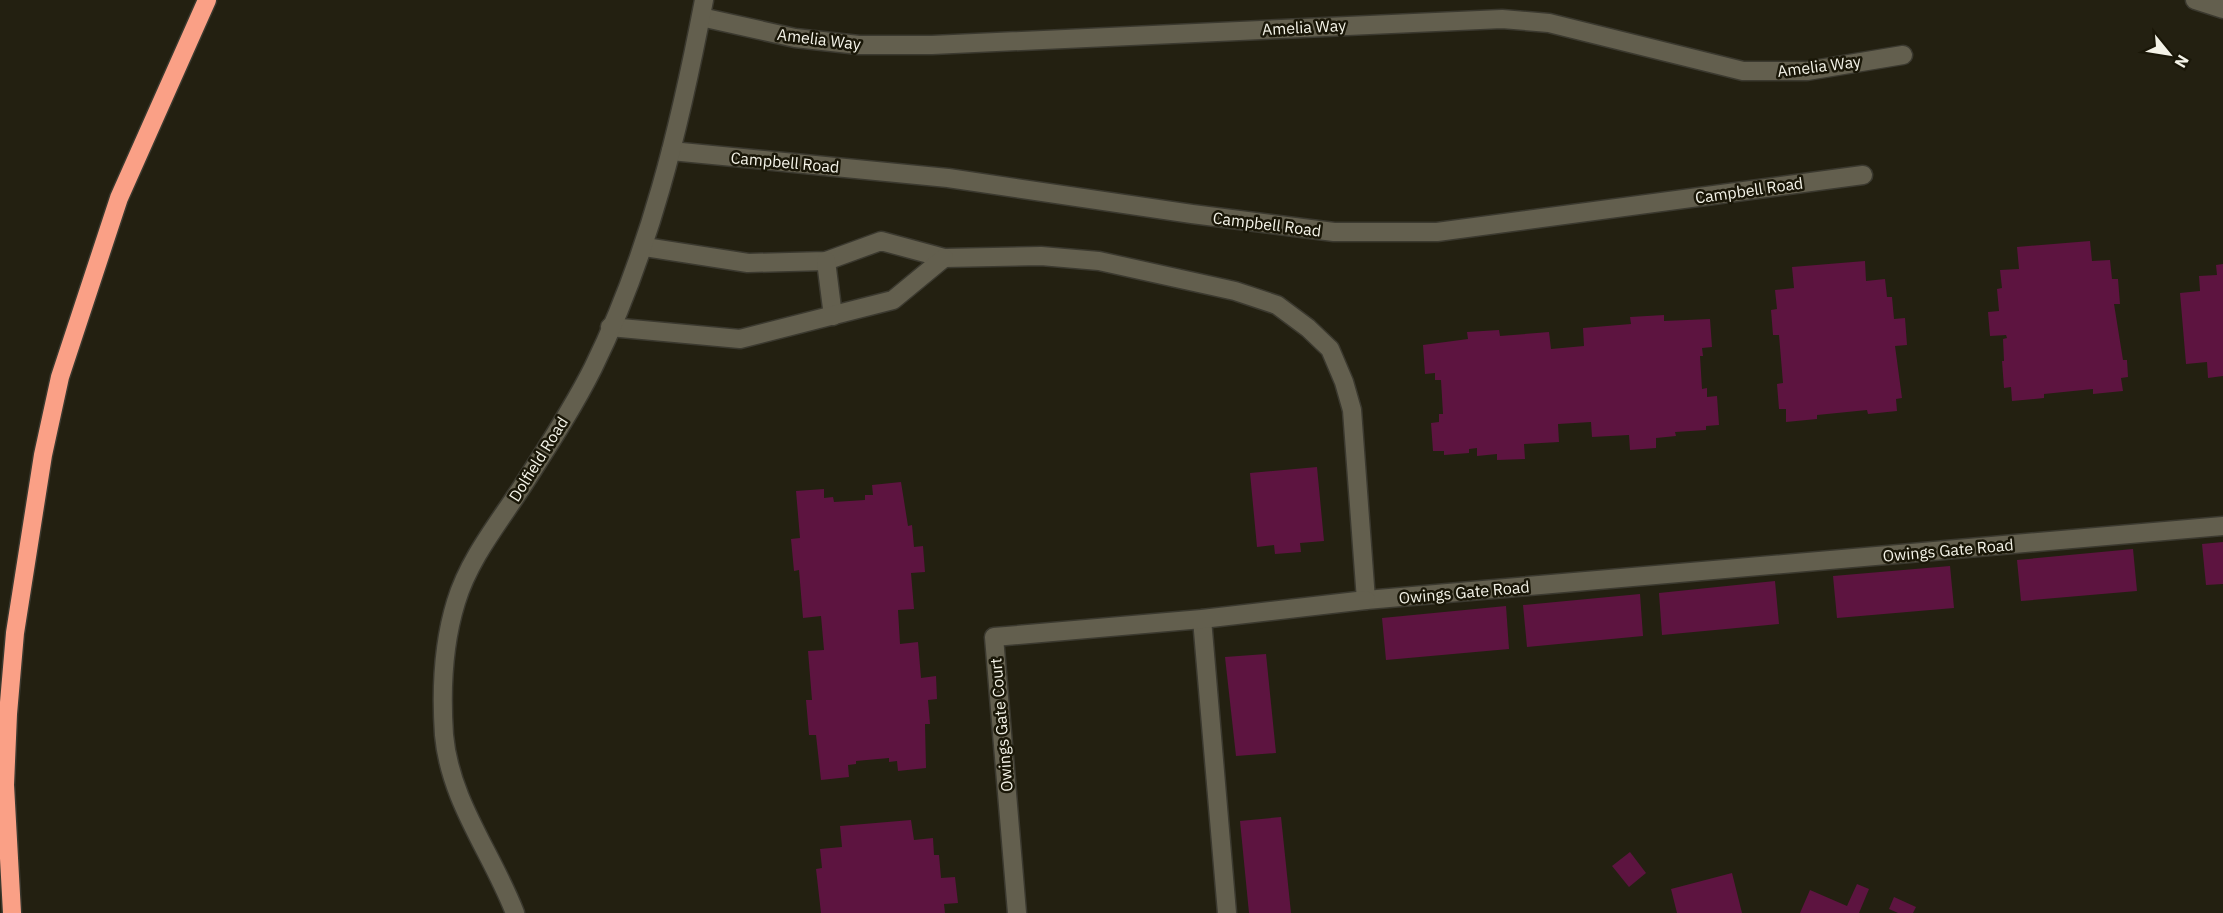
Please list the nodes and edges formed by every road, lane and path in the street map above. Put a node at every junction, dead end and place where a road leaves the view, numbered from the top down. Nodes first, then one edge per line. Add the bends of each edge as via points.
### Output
1 (207, 0) edge
2 (2195, 0) edge
3 (703, 8) edge
4 (2223, 9) edge
5 (1903, 55) dead end
6 (671, 151) junction
7 (1863, 175) dead end
8 (645, 247) junction
9 (944, 258) junction
10 (826, 261) junction
11 (833, 316) junction
12 (610, 327) junction
13 (2223, 526) edge
14 (1366, 600) junction
15 (1202, 619) junction
16 (12, 913) edge
17 (515, 913) edge
18 (1017, 913) edge
19 (1227, 913) edge

1 - 16 highway via 119,198 60,377 43,455 15,633 8,714 5,785
2 - 4 street
3 - 5 street, Amelia Way via 795,38 859,45 1502,19 1549,23 1743,71 1807,70
3 - 6 street, Dolfield Road
6 - 7 street, Campbell Road via 948,178 1192,214 1334,232 1377,233 1437,232
6 - 8 street, Dolfield Road
8 - 10 street via 748,263
8 - 12 street, Dolfield Road
9 - 10 street via 880,241
9 - 11 street via 893,300
9 - 14 street via 1041,256 1099,261 1235,291 1277,306 1308,328 1330,349 1352,410
10 - 11 street
11 - 12 street via 740,339
12 - 17 street, Dolfield Road via 561,423 474,558 456,602 447,642 442,692 444,737 455,786
13 - 14 street, Owings Gate Road
14 - 15 street, Owings Gate Court
15 - 18 street, Owings Gate Court via 994,637
15 - 19 street

